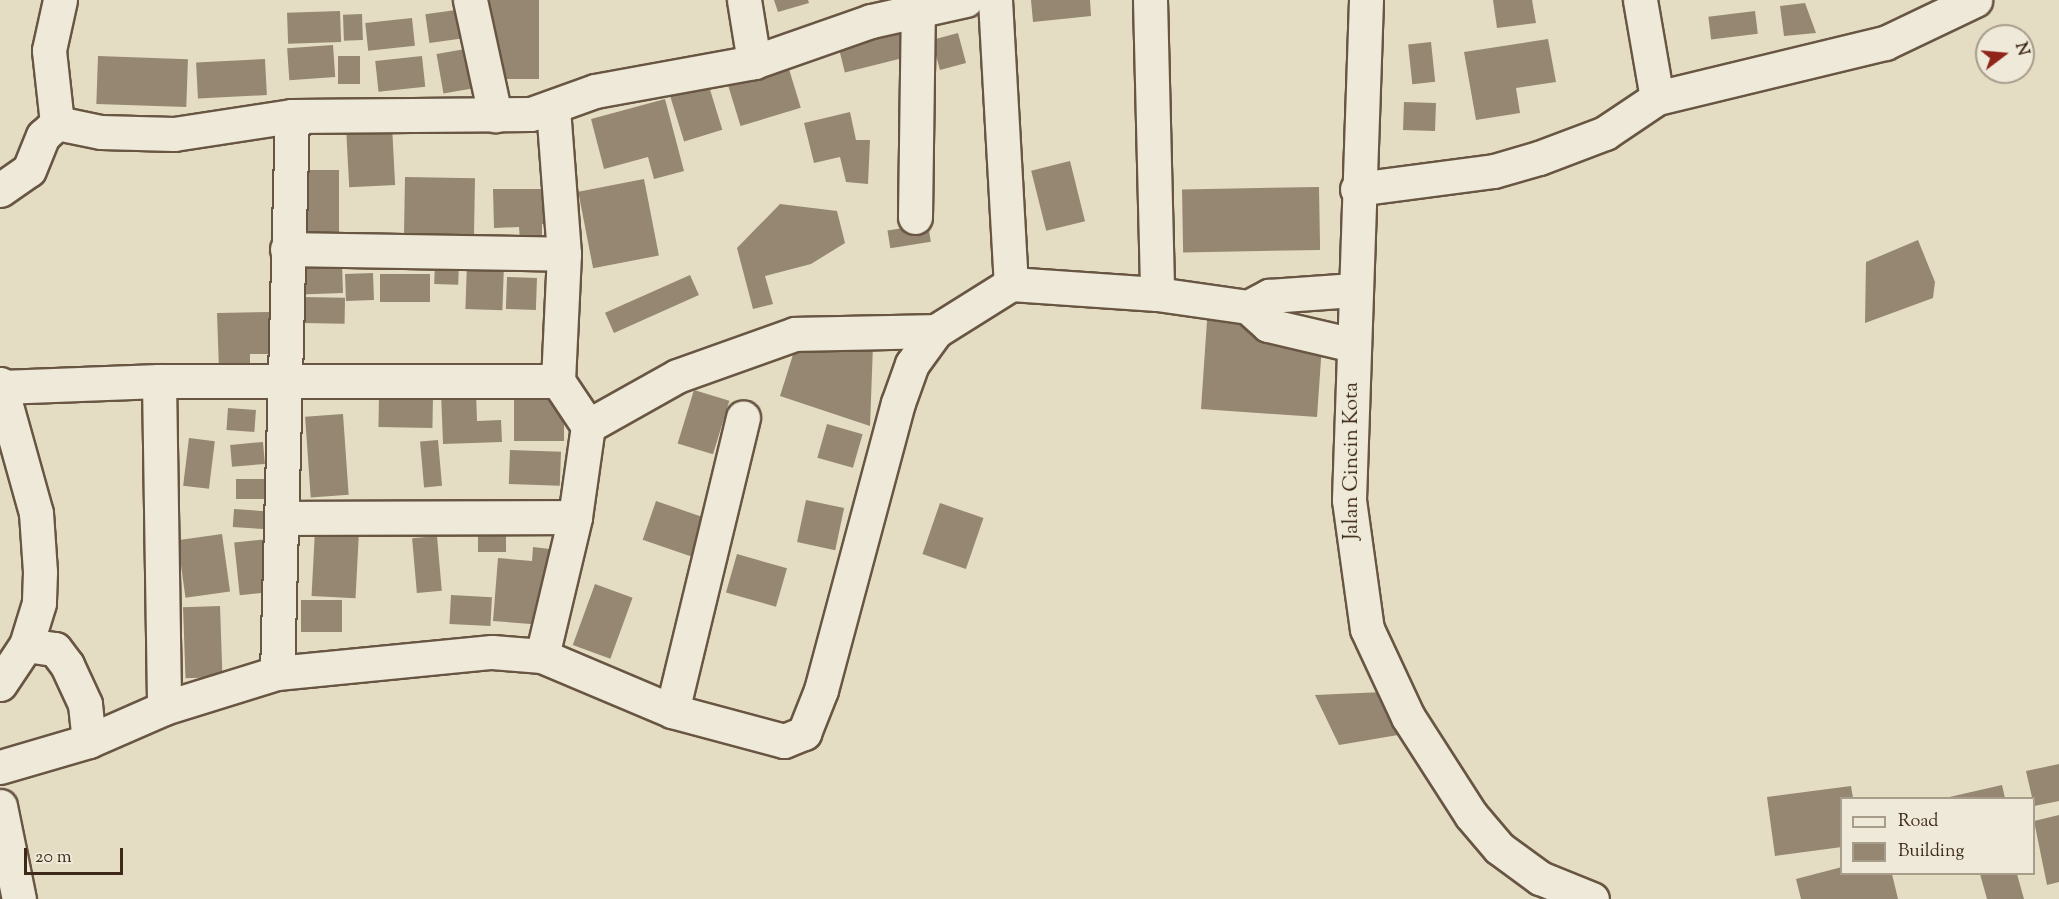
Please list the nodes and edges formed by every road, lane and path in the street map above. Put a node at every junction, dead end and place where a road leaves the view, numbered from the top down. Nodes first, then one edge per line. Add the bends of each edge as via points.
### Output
1 (60, 0) edge
2 (470, 0) edge
3 (744, 0) edge
4 (966, 0) edge
5 (994, 0) edge
6 (1150, 0) edge
7 (1366, 0) edge
8 (1640, 0) edge
9 (1976, 0) edge
10 (918, 12) junction
11 (754, 62) junction
12 (1657, 98) junction
13 (553, 107) junction
14 (495, 115) junction
15 (292, 116) junction
16 (57, 123) junction
17 (1357, 189) junction
18 (0, 190) edge
19 (915, 217) dead end
20 (287, 249) junction
21 (564, 254) junction
22 (1011, 284) junction
23 (1354, 290) junction
24 (1157, 294) junction
25 (1248, 307) junction
26 (936, 331) junction
27 (1353, 345) junction
28 (159, 381) junction
29 (282, 381) junction
30 (558, 381) junction
31 (0, 386) edge
32 (743, 417) dead end
33 (588, 426) junction
34 (575, 517) junction
35 (283, 518) junction
36 (26, 645) junction
37 (542, 656) junction
38 (277, 673) junction
39 (0, 684) edge
40 (164, 708) junction
41 (672, 711) junction
42 (89, 741) junction
43 (0, 766) edge
44 (0, 806) edge
45 (19, 899) edge
46 (1592, 899) edge

1 - 16 street via 49,50
2 - 14 street
3 - 11 street
4 - 10 street
5 - 22 street
6 - 24 street
7 - 17 street, Jalan Cincin Kota
8 - 12 street
9 - 12 street via 1885,43
10 - 11 street via 871,21
10 - 19 street
11 - 13 street via 595,91
12 - 17 street via 1605,133 1539,158 1494,171
13 - 14 street
13 - 21 street
14 - 15 street
15 - 16 street via 174,134 101,132
15 - 20 street
16 - 18 street via 43,136 28,170
17 - 23 street, Jalan Cincin Kota
20 - 21 street
20 - 29 street
21 - 30 street
22 - 24 street
22 - 26 street
23 - 25 street via 1269,296
23 - 27 street, Jalan Cincin Kota
24 - 25 street
25 - 27 street via 1268,325
26 - 33 street via 795,334 677,376
26 - 41 street via 912,364 898,403 804,733 784,741 760,739
27 - 46 street, Jalan Cincin Kota via 1349,500 1354,559 1367,629 1387,678 1436,763 1499,848 1540,878
28 - 29 street
28 - 31 street
28 - 40 street
29 - 30 street
29 - 35 street
30 - 33 street
31 - 36 street via 40,543 39,603
32 - 41 street
33 - 34 street
34 - 35 street
34 - 37 street
35 - 38 street
36 - 39 street
36 - 42 street via 55,649 67,665 85,704
37 - 38 street via 492,652
37 - 41 street
38 - 40 street
40 - 42 street
42 - 43 street
44 - 45 street

